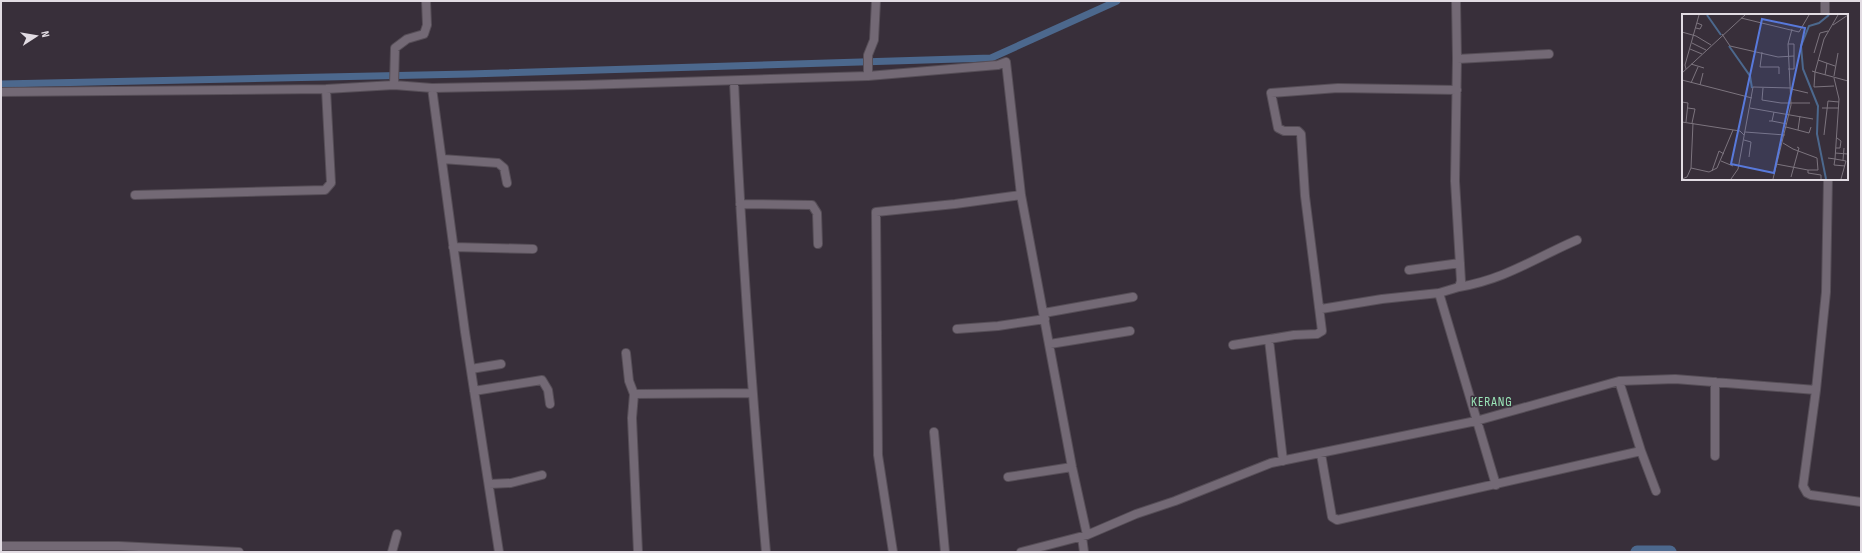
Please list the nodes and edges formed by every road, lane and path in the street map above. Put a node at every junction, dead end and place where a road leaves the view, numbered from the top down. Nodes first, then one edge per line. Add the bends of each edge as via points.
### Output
1 (426, 1) edge
2 (876, 1) edge
3 (1456, 1) edge
4 (1825, 1) edge
5 (1825, 14) edge
6 (1549, 54) dead end
7 (1457, 59) junction
8 (868, 74) junction
9 (734, 81) junction
10 (394, 84) junction
11 (432, 88) junction
12 (326, 89) junction
13 (1457, 90) junction
14 (1, 92) edge
15 (442, 159) junction
16 (1828, 180) edge
17 (507, 183) dead end
18 (135, 195) dead end
19 (1021, 195) junction
20 (740, 204) junction
21 (1577, 240) dead end
22 (818, 244) dead end
23 (453, 247) junction
24 (533, 249) dead end
25 (1460, 263) junction
26 (1409, 270) dead end
27 (1459, 287) junction
28 (1439, 293) junction
29 (1133, 297) dead end
30 (1321, 309) junction
31 (1044, 316) junction
32 (957, 329) dead end
33 (1130, 331) dead end
34 (1269, 340) junction
35 (1050, 344) junction
36 (1233, 345) dead end
37 (626, 353) dead end
38 (501, 364) dead end
39 (470, 369) junction
40 (1619, 381) junction
41 (1715, 382) junction
42 (1816, 390) junction
43 (474, 391) junction
44 (752, 393) junction
45 (634, 394) junction
46 (550, 404) dead end
47 (1476, 421) junction
48 (934, 432) dead end
49 (1641, 451) junction
50 (1320, 454) junction
51 (1715, 456) dead end
52 (1283, 460) junction
53 (1072, 467) junction
54 (542, 475) dead end
55 (1008, 477) dead end
56 (489, 484) junction
57 (1496, 485) junction
58 (1656, 491) dead end
59 (1861, 502) edge
60 (397, 534) dead end
61 (1085, 536) junction
62 (1, 546) edge
63 (119, 549) edge
64 (239, 552) edge
65 (392, 552) edge
66 (499, 552) edge
67 (638, 552) edge
68 (766, 552) edge
69 (892, 552) edge
70 (945, 552) edge
71 (1021, 552) edge
72 (1084, 552) edge

1 - 10 street via 424,34 407,39 396,48
2 - 8 street via 874,40 868,55
3 - 7 street
4 - 5 street
6 - 7 street
7 - 13 street
8 - 9 street
8 - 19 street via 998,65 1006,62
9 - 11 street
9 - 20 street
10 - 11 street
10 - 12 street
11 - 15 street
12 - 14 street
12 - 18 street via 331,183 325,190
13 - 25 street via 1455,181
13 - 30 street via 1338,88 1271,93 1278,128 1284,131 1298,131 1301,134 1305,196
15 - 17 street via 498,163 504,168
15 - 23 street
16 - 42 street via 1826,292
19 - 31 street
19 - 69 street via 876,212 878,455
20 - 22 street via 812,205 817,213
20 - 44 street
21 - 27 street via 1506,275 1483,283
23 - 24 street
23 - 39 street
25 - 26 street
25 - 27 street via 1462,282
27 - 28 street
28 - 30 street
28 - 47 street
29 - 31 street
30 - 34 street via 1321,333
31 - 32 street via 998,326
31 - 35 street
33 - 35 street
34 - 36 street
34 - 52 street
35 - 53 street
37 - 45 street via 629,381
38 - 39 street
39 - 43 street
40 - 41 street
40 - 47 street
40 - 49 street
41 - 42 street
41 - 51 street
42 - 59 street via 1804,490 1811,495
43 - 46 street via 542,380 548,390
43 - 56 street
44 - 45 street
44 - 68 street
45 - 67 street via 632,418
47 - 50 street
47 - 57 street
48 - 70 street
49 - 57 street
49 - 58 street
50 - 52 street
50 - 57 street via 1332,517 1335,520
52 - 61 street via 1136,514
53 - 55 street
53 - 61 street
54 - 56 street via 511,483
56 - 66 street
60 - 65 street
61 - 71 street
61 - 72 street
62 - 63 street
63 - 64 street

